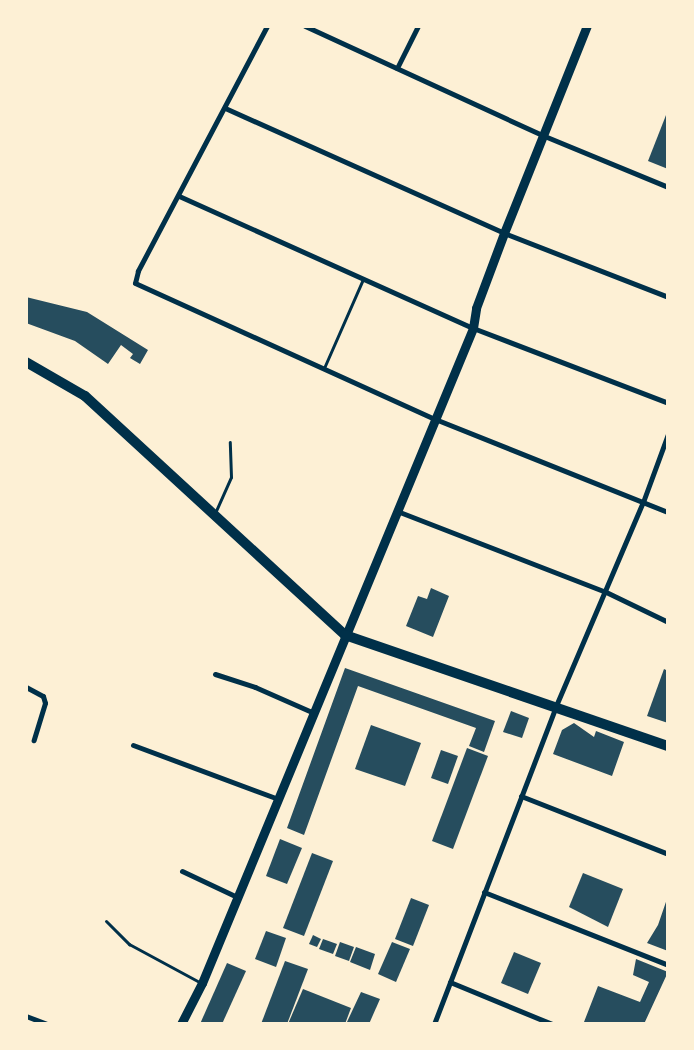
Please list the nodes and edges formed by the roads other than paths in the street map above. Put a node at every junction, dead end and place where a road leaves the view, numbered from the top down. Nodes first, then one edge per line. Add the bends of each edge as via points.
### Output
1 (268, 26) edge
2 (305, 26) edge
3 (418, 26) edge
4 (587, 26) edge
5 (397, 68) junction
6 (225, 108) junction
7 (542, 135) junction
8 (668, 187) edge
9 (179, 196) junction
10 (504, 233) junction
11 (363, 279) junction
12 (668, 297) edge
13 (473, 328) junction
14 (26, 362) edge
15 (324, 368) junction
16 (668, 403) edge
17 (435, 419) junction
18 (668, 434) edge
19 (230, 442) dead end
20 (643, 502) junction
21 (397, 511) junction
22 (668, 512) edge
23 (214, 514) junction
24 (606, 592) junction
25 (668, 622) edge
26 (345, 636) junction
27 (215, 674) dead end
28 (26, 687) edge
29 (555, 708) junction
30 (312, 712) junction
31 (34, 740) dead end
32 (133, 745) dead end
33 (668, 746) edge
34 (521, 796) junction
35 (278, 799) junction
36 (668, 854) edge
37 (182, 871) dead end
38 (484, 892) junction
39 (237, 897) junction
40 (106, 921) dead end
41 (668, 965) edge
42 (450, 982) junction
43 (202, 983) junction
44 (26, 1016) edge
45 (47, 1024) edge
46 (181, 1024) edge
47 (434, 1024) edge
48 (552, 1024) edge

1 - 6 street
2 - 5 street
3 - 5 street
4 - 7 street
5 - 7 street
6 - 9 street
6 - 10 street
7 - 8 street
7 - 10 street
9 - 11 street
9 - 15 street via 138,270 136,283
10 - 12 street
10 - 13 street via 476,308
11 - 13 street
11 - 15 lane
13 - 16 street
13 - 17 street
14 - 23 main road via 85,396
15 - 17 street
17 - 20 street
17 - 21 street
18 - 20 street
19 - 23 lane via 228,491
20 - 22 street
20 - 24 street
21 - 24 street
21 - 26 street
23 - 26 main road
24 - 25 street
24 - 29 street
26 - 29 main road
26 - 30 street
27 - 30 street
28 - 31 street via 43,696 45,703
29 - 33 main road
29 - 34 street
30 - 35 street
32 - 35 street
34 - 36 street
34 - 38 street
35 - 39 street
37 - 39 street
38 - 41 street
38 - 42 street
39 - 43 street
40 - 43 lane via 128,944
42 - 47 street
42 - 48 street
43 - 46 street
44 - 45 street

